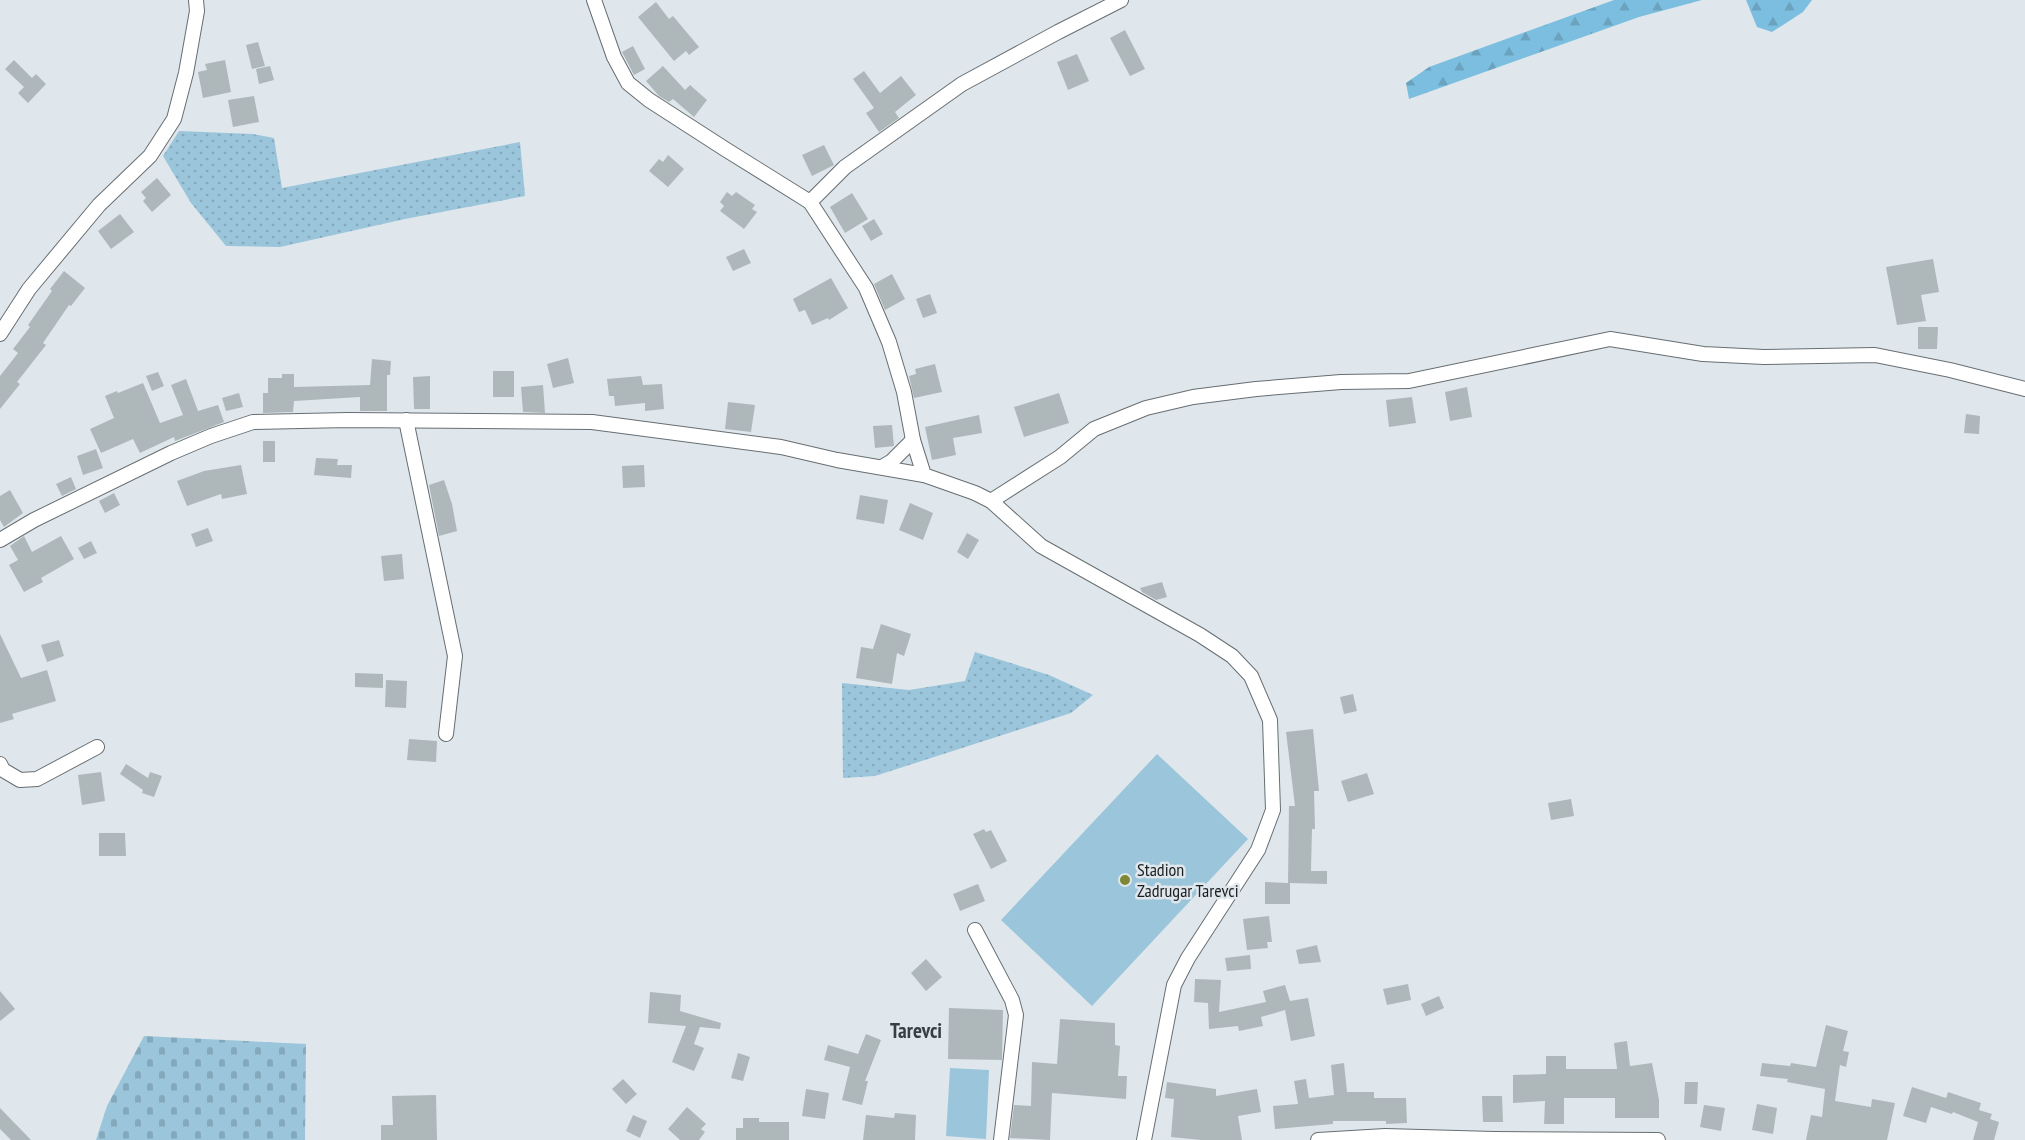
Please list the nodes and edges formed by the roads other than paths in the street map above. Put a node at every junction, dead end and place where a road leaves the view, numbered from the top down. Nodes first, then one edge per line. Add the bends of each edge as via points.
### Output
1 (196, 0) edge
2 (594, 0) edge
3 (1121, 0) edge
4 (810, 202) junction
5 (0, 334) edge
6 (2025, 389) edge
7 (406, 420) junction
8 (913, 440) junction
9 (882, 467) junction
10 (924, 476) junction
11 (991, 501) junction
12 (0, 540) edge
13 (447, 734) dead end
14 (97, 747) dead end
15 (0, 764) edge
16 (975, 930) dead end
17 (1001, 1140) edge
18 (1144, 1140) edge
19 (1318, 1140) edge
20 (1494, 1140) edge
21 (1658, 1140) edge

1 - 5 street via 188,63 174,120 150,156 99,206 29,289
2 - 4 street via 614,57 628,83
3 - 4 street via 962,84 845,167
4 - 8 street via 866,288 890,342
6 - 11 street via 1875,355 1703,354 1610,339 1408,381 1256,389 1146,408 1094,429 1060,457
7 - 9 street via 592,422 781,447
7 - 12 street via 253,422 171,453
7 - 13 street via 455,656
8 - 9 street
8 - 10 street
9 - 10 street
10 - 11 street
11 - 18 street via 1041,546 1232,656 1251,676 1270,720 1273,810 1258,850 1174,986
14 - 15 street via 37,779 20,780
16 - 17 street via 1012,1000 1016,1016
19 - 20 street via 1385,1136
20 - 21 street

